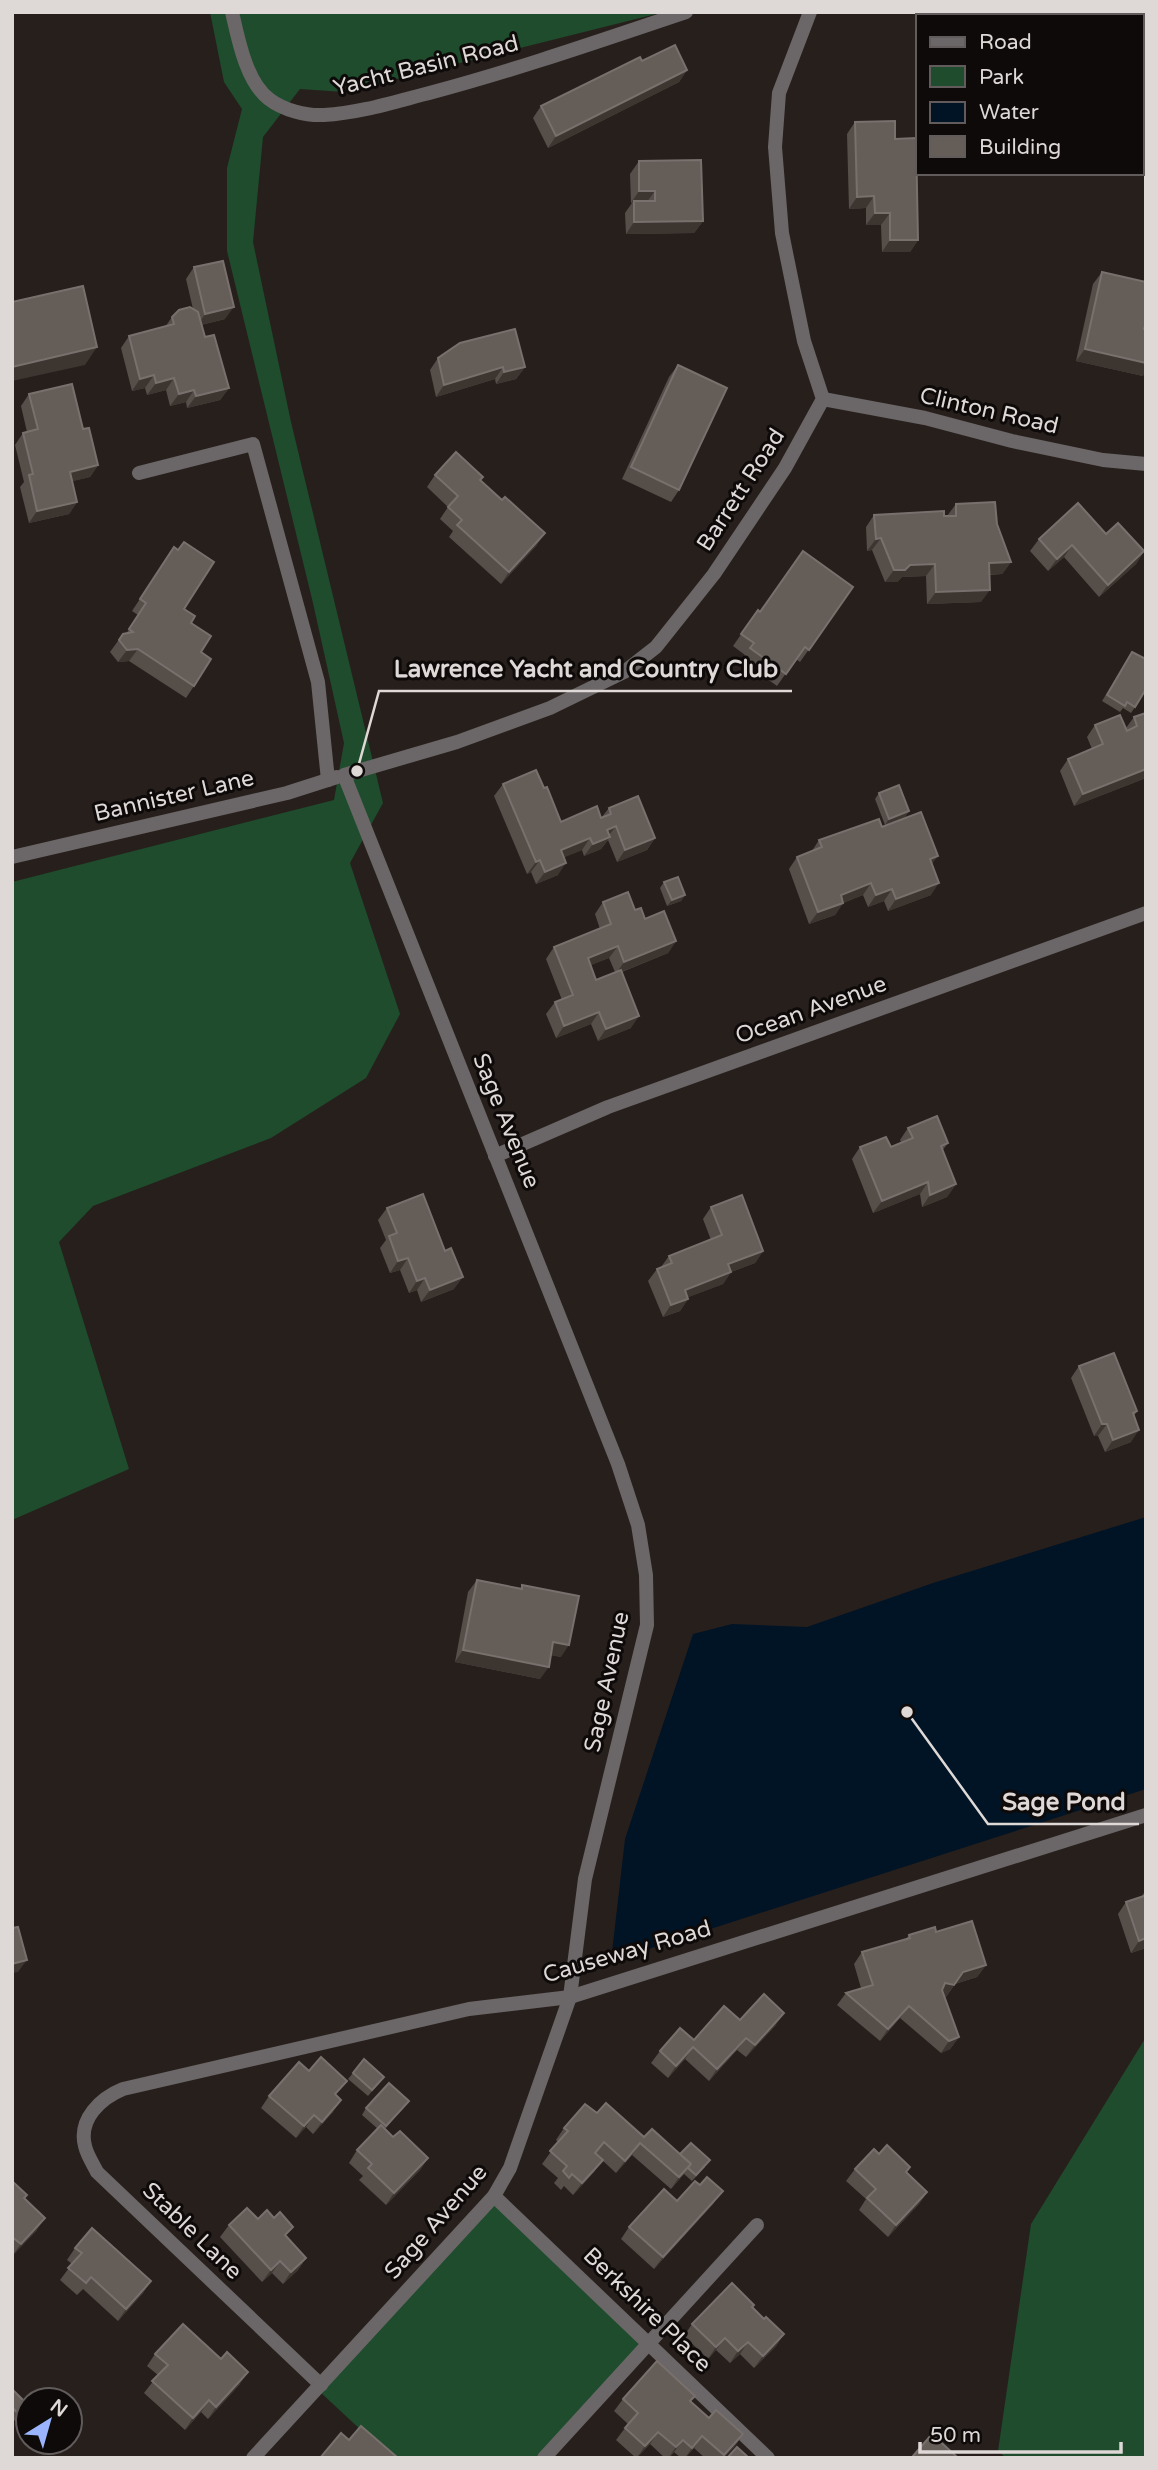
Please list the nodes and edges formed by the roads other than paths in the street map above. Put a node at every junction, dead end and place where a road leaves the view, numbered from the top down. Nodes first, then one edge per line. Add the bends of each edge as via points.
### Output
1 (232, 12) edge
2 (686, 12) edge
3 (810, 12) edge
4 (823, 399) junction
5 (1146, 464) edge
6 (139, 473) dead end
7 (344, 775) junction
8 (328, 780) junction
9 (12, 857) edge
10 (1146, 913) edge
11 (495, 1156) junction
12 (1146, 1815) edge
13 (570, 1997) junction
14 (110, 2094) joint
15 (494, 2196) junction
16 (757, 2225) dead end
17 (649, 2344) junction
18 (321, 2385) junction
19 (253, 2458) edge
20 (544, 2458) edge
21 (768, 2458) edge

1 - 2 street, Yacht Basin Road via 242,53 260,90 293,111 321,115 359,111 490,77
3 - 4 street via 779,93 775,146 782,233 804,341
4 - 5 street, Clinton Road via 925,418 1012,442
4 - 7 street, Barrett Road via 785,468 714,574 656,647 624,672 550,708
6 - 8 street via 253,444 318,682
7 - 8 street, Bannister Lane
7 - 11 street, Sage Avenue
8 - 9 street, Bannister Lane
10 - 11 street, Ocean Avenue via 608,1107
11 - 13 street, Sage Avenue via 618,1464 638,1525 646,1575 647,1625 586,1879
12 - 13 street, Causeway Road
13 - 14 street, Causeway Road via 469,2009
13 - 15 street, Sage Avenue via 510,2168
14 - 18 street, Stable Lane via 86,2122 84,2145 97,2172
15 - 17 street, Berkshire Place
15 - 18 street, Sage Avenue
16 - 17 street
17 - 20 street
17 - 21 street, Berkshire Place
18 - 19 street, Sage Avenue

